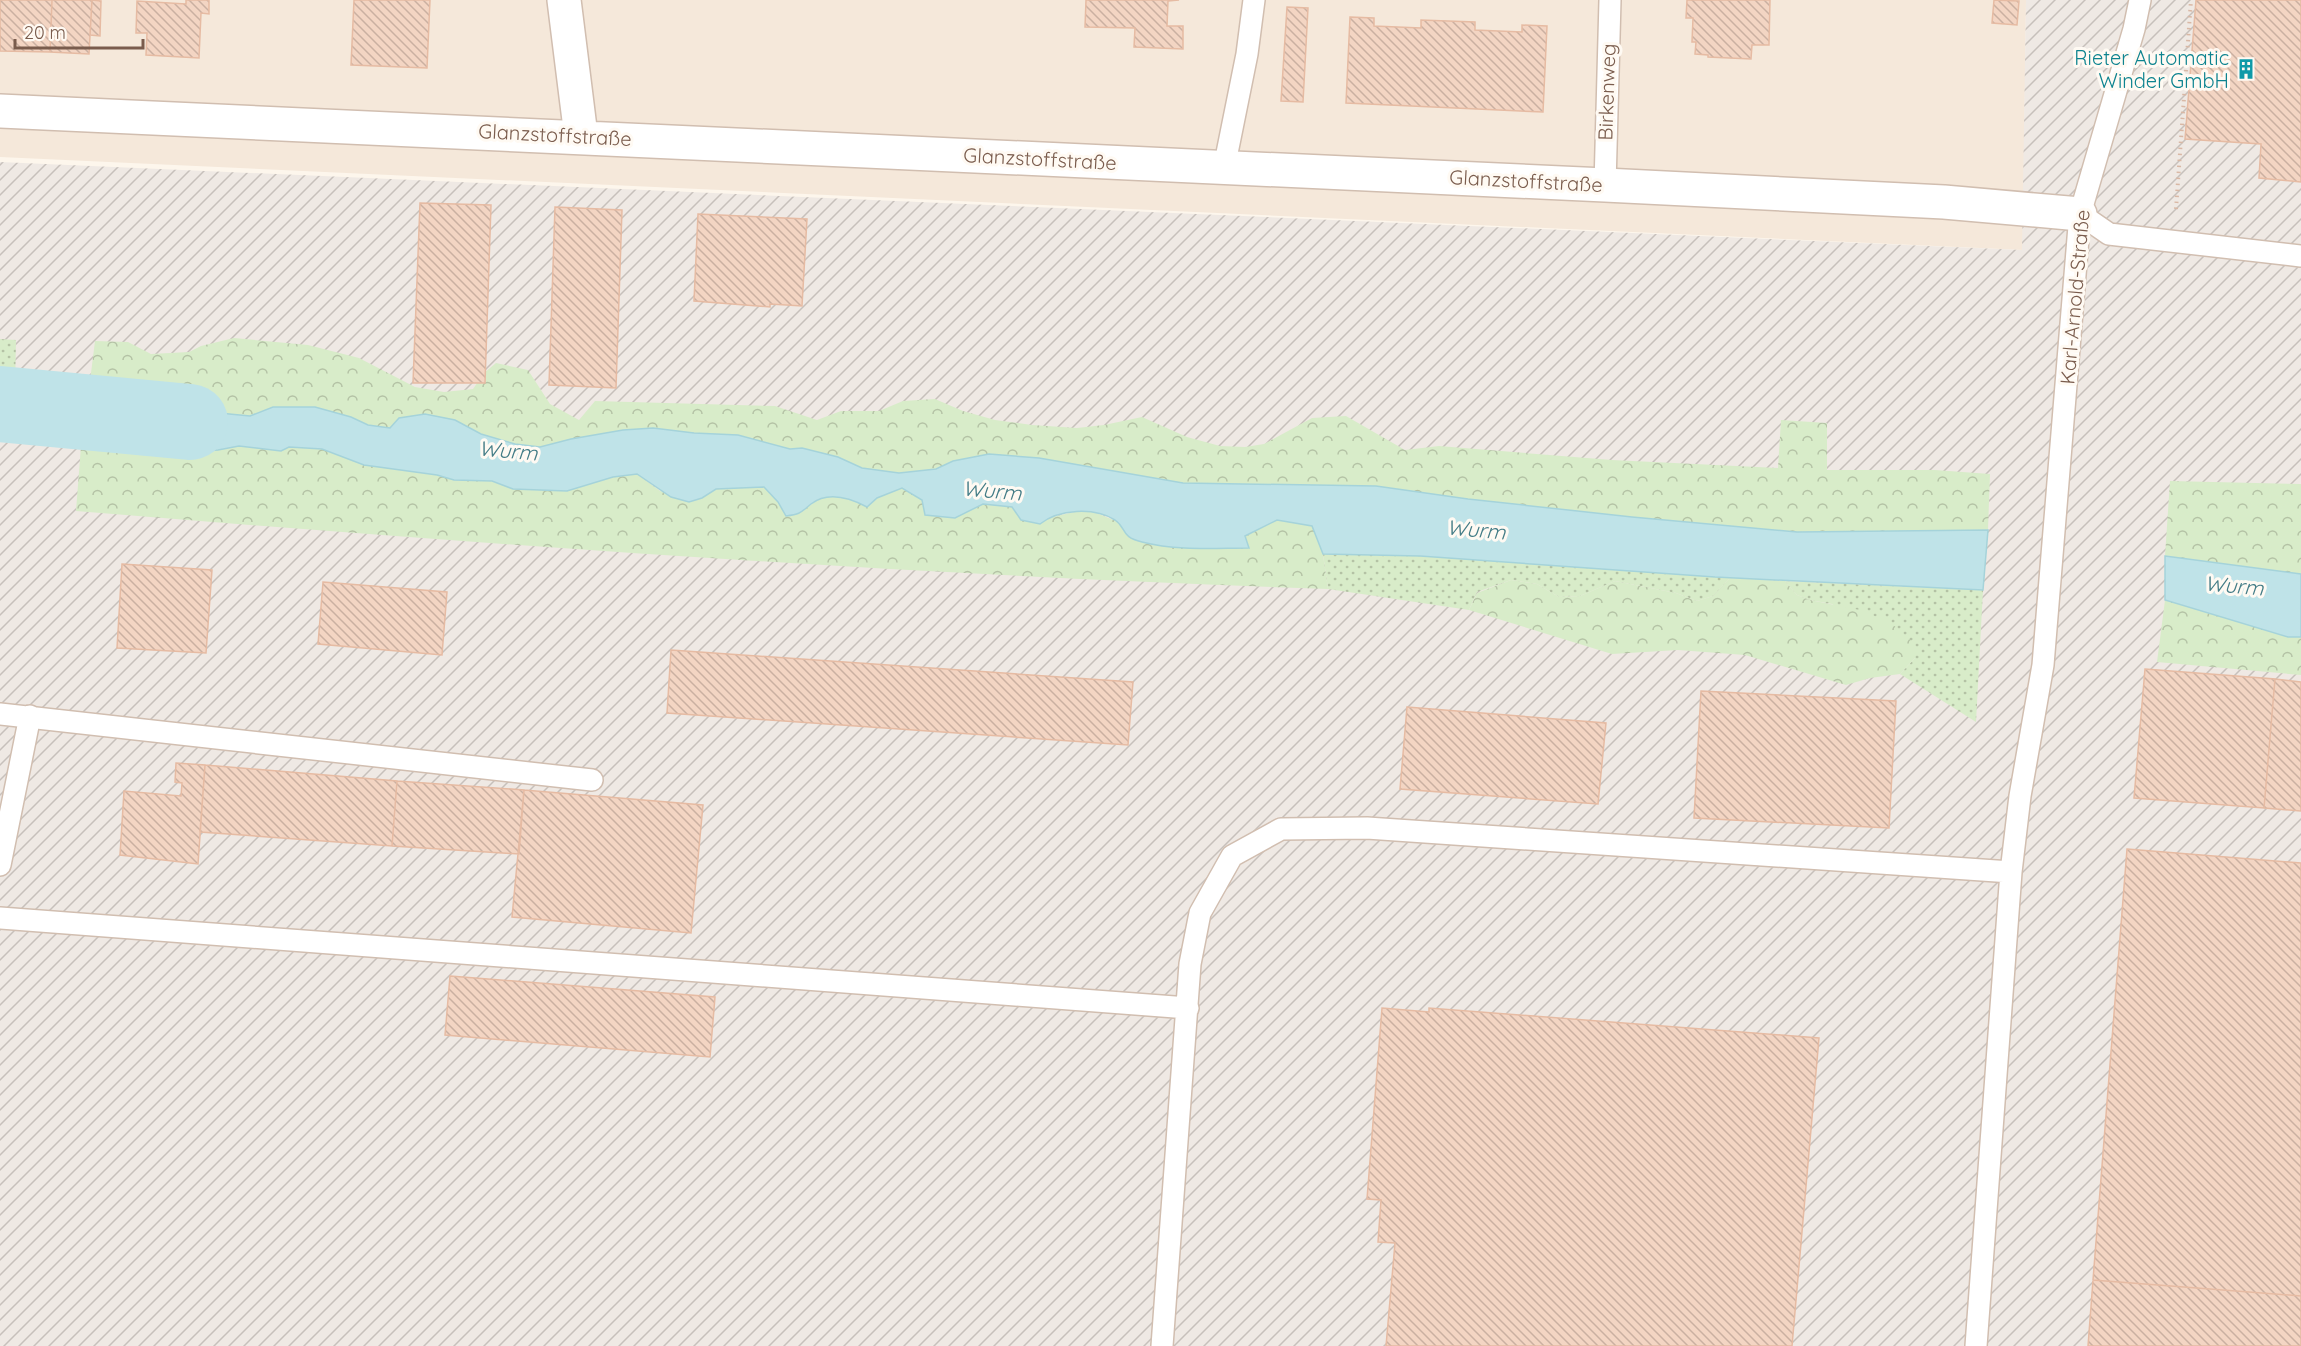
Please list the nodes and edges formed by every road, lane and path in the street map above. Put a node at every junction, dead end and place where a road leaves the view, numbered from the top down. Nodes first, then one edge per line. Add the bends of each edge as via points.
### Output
1 (564, 0) edge
2 (1254, 0) edge
3 (1610, 0) edge
4 (2140, 0) edge
5 (2191, 0) edge
6 (0, 111) edge
7 (581, 136) junction
8 (1224, 168) junction
9 (1605, 185) junction
10 (2080, 214) junction
11 (2175, 243) junction
12 (2301, 256) edge
13 (0, 714) edge
14 (30, 716) junction
15 (592, 780) dead end
16 (0, 865) edge
17 (2010, 872) junction
18 (0, 918) edge
19 (1188, 1008) junction
20 (1162, 1346) edge
21 (1976, 1346) edge

1 - 7 street
2 - 8 lane
3 - 9 lane, Birkenweg
4 - 10 lane, Karl-Arnold-Straße
5 - 11 path
6 - 7 street, Glanzstoffstraße
7 - 8 street, Glanzstoffstraße
8 - 9 street, Glanzstoffstraße
9 - 10 street, Glanzstoffstraße via 1944,202
10 - 11 lane via 2106,233
10 - 17 lane, Karl-Arnold-Straße via 2043,665
11 - 12 lane
13 - 14 lane
14 - 15 lane
14 - 16 lane
17 - 19 lane via 1367,828 1281,829 1232,856 1200,913 1190,964
17 - 21 lane, Karl-Arnold-Straße
18 - 19 lane
19 - 20 lane

